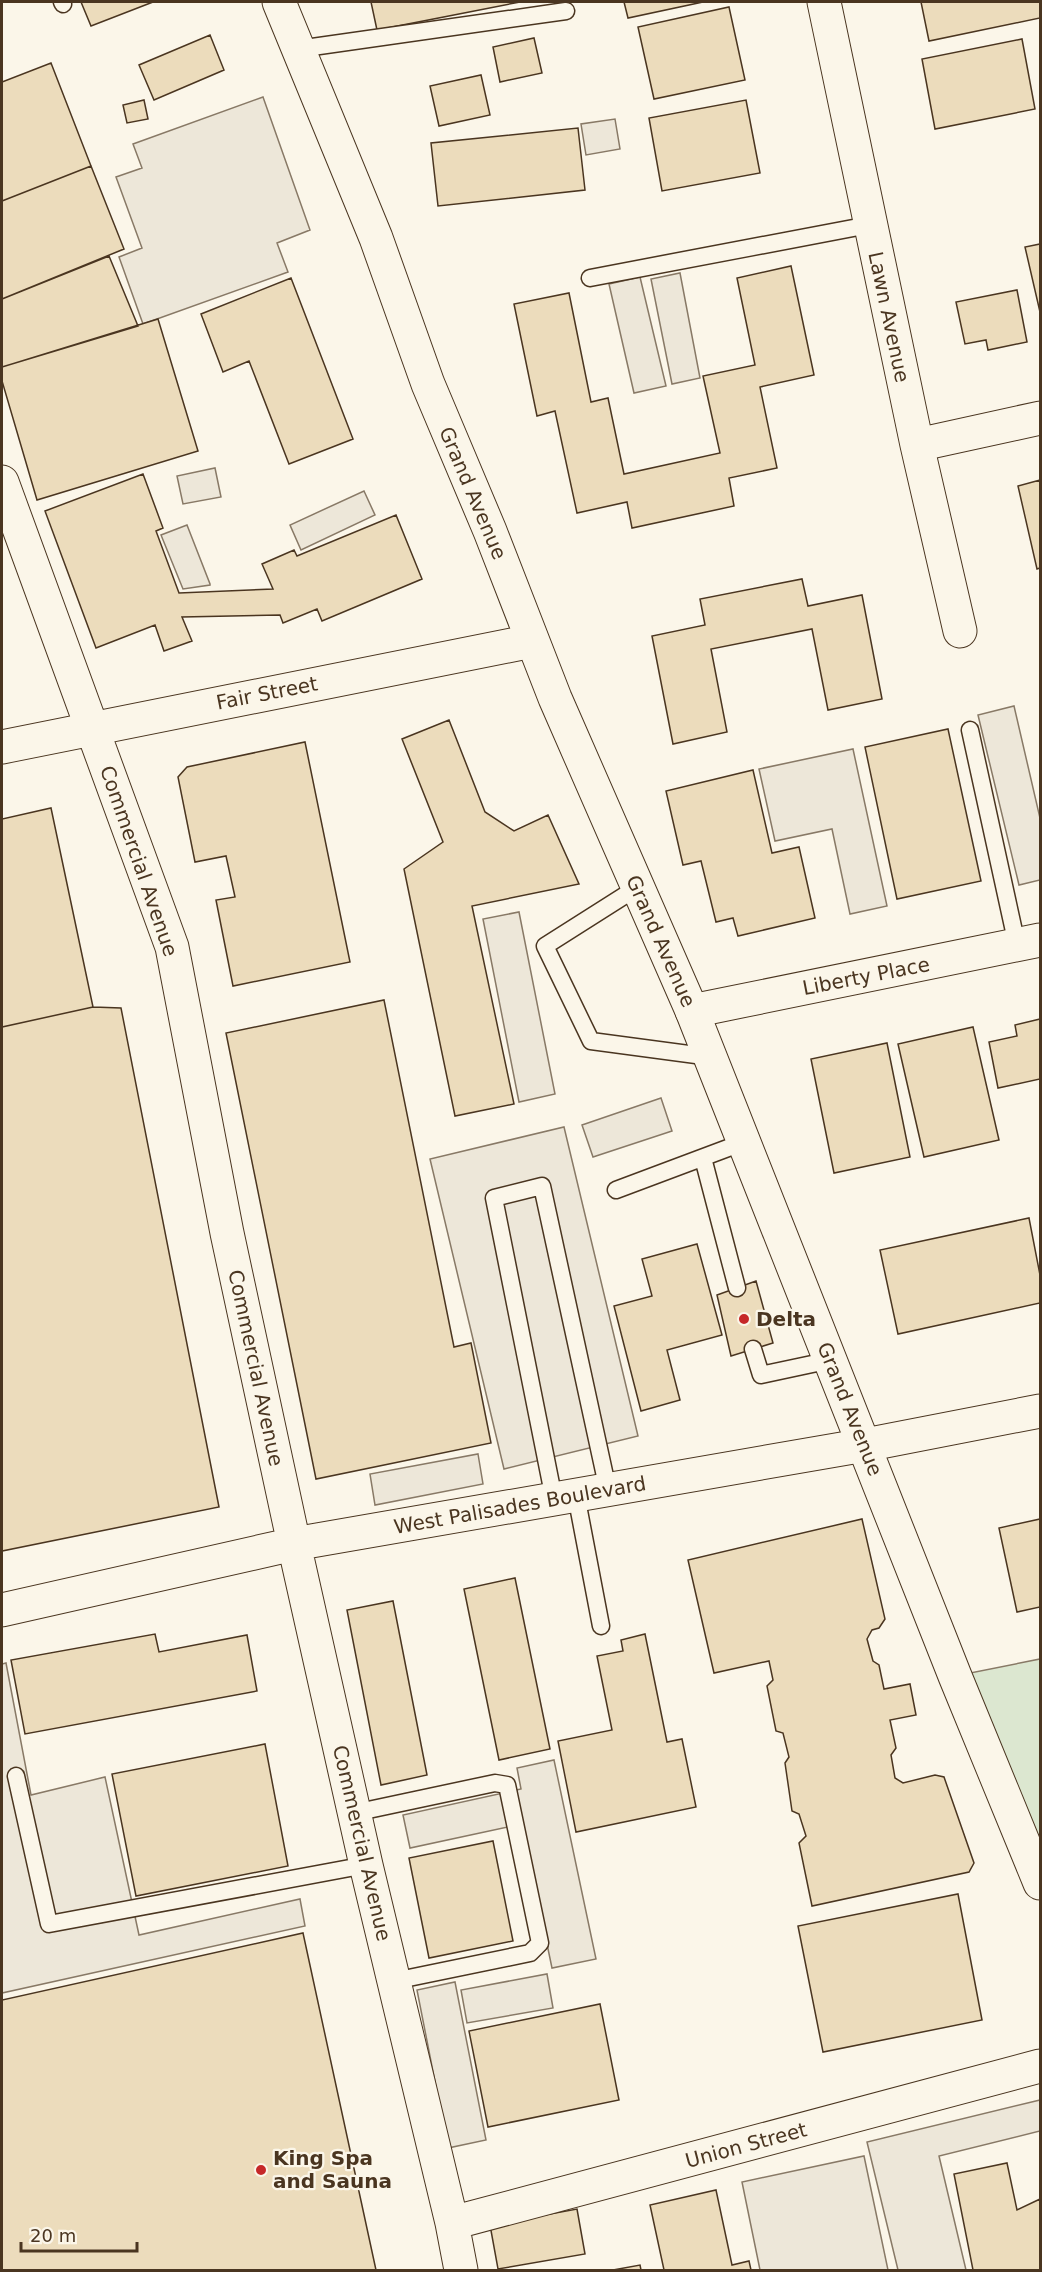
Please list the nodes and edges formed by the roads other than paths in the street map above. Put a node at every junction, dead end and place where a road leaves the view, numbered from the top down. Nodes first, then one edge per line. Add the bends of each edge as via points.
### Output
1 (279, 2) edge
2 (824, 2) edge
3 (566, 11) dead end
4 (298, 49) junction
5 (869, 225) junction
6 (590, 278) dead end
7 (1041, 418) edge
8 (916, 445) junction
9 (2, 482) edge
10 (960, 631) dead end
11 (532, 641) junction
12 (92, 728) junction
13 (970, 730) dead end
14 (2, 747) edge
15 (638, 887) junction
16 (1029, 943) edge
17 (692, 1011) junction
18 (711, 1057) junction
19 (744, 1142) junction
20 (703, 1158) junction
21 (616, 1190) dead end
22 (737, 1288) dead end
23 (753, 1349) dead end
24 (831, 1360) junction
25 (1041, 1411) edge
26 (865, 1445) junction
27 (608, 1490) junction
28 (565, 1497) junction
29 (294, 1545) junction
30 (2, 1610) edge
31 (601, 1626) dead end
32 (16, 1776) dead end
33 (354, 1813) junction
34 (366, 1865) junction
35 (1041, 1883) edge
36 (394, 1981) junction
37 (1041, 2067) edge
38 (452, 2223) junction
39 (461, 2271) edge

1 - 4 street, Grand Avenue
2 - 5 street, Lawn Avenue
3 - 4 lane
4 - 11 street, Grand Avenue via 376,238 428,384
5 - 6 lane
5 - 8 street, Lawn Avenue
7 - 8 street
8 - 10 street, Lawn Avenue
9 - 12 street, Commercial Avenue
11 - 12 street, Fair Street
11 - 15 street, Grand Avenue
12 - 14 street, Fair Street
12 - 29 street, Commercial Avenue via 171,947
13 - 16 lane
15 - 17 street, Grand Avenue
15 - 18 lane via 545,946 591,1041
16 - 17 street, Liberty Place
17 - 18 street, Grand Avenue
18 - 19 street, Grand Avenue
19 - 20 lane
19 - 24 street, Grand Avenue
20 - 21 lane
20 - 22 lane
23 - 24 lane via 760,1375
24 - 26 street, Grand Avenue
25 - 26 street, West Palisades Boulevard
26 - 27 street, West Palisades Boulevard
26 - 35 street, Grand Avenue
27 - 28 street, West Palisades Boulevard
27 - 28 lane via 542,1186 494,1198
28 - 29 street, West Palisades Boulevard
28 - 31 lane
29 - 30 street, West Palisades Boulevard
29 - 33 street, Commercial Avenue
32 - 34 lane via 49,1924
33 - 34 street, Commercial Avenue
33 - 36 lane via 495,1783 507,1785 540,1943 530,1953
34 - 36 street, Commercial Avenue
36 - 38 street, Commercial Avenue
37 - 38 street, Union Street
38 - 39 street, Commercial Avenue

